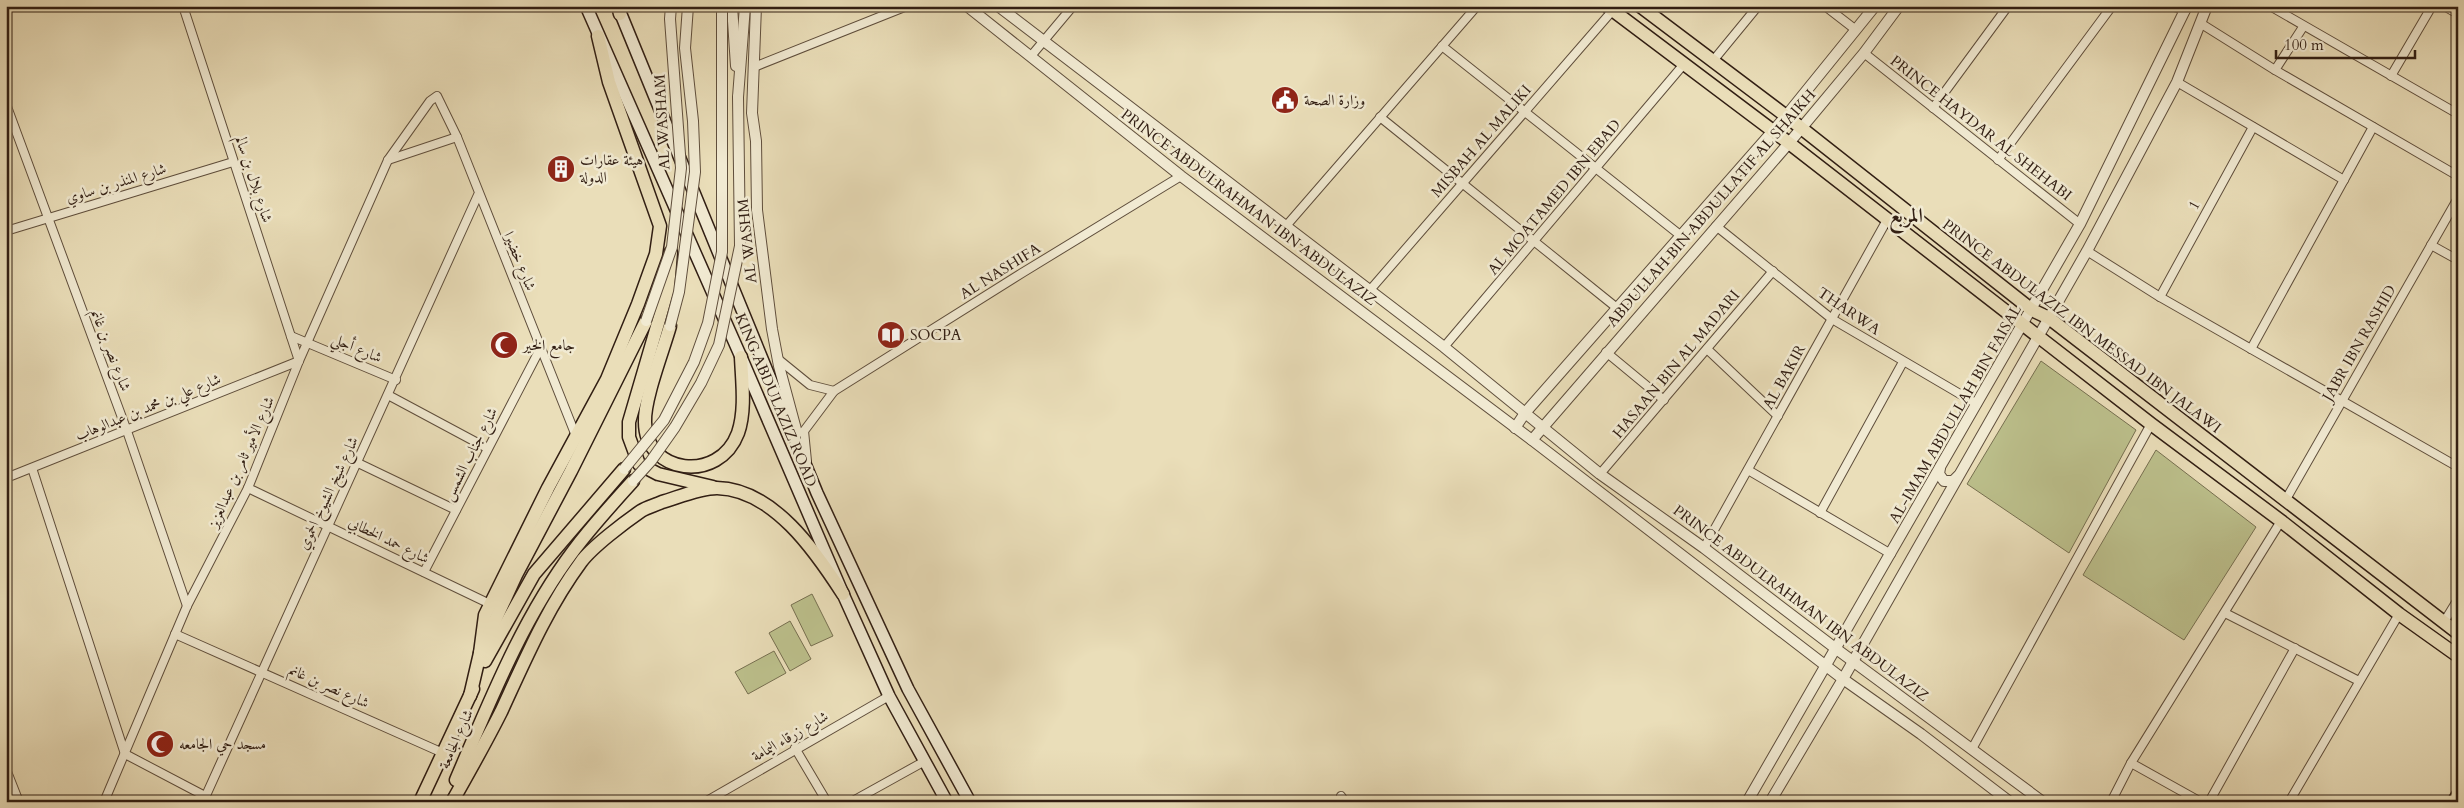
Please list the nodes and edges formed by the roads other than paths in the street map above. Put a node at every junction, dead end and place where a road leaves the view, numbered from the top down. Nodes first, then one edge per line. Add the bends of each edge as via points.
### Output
1 (183, 6) edge
2 (586, 6) edge
3 (671, 6) edge
4 (688, 6) edge
5 (722, 6) edge
6 (732, 6) edge
7 (740, 6) edge
8 (745, 6) edge
9 (756, 6) edge
10 (906, 6) edge
11 (967, 6) edge
12 (998, 6) edge
13 (1073, 6) edge
14 (1477, 6) edge
15 (1640, 6) edge
16 (1758, 6) edge
17 (1825, 6) edge
18 (1875, 6) edge
19 (1899, 6) edge
20 (2008, 6) edge
21 (2112, 6) edge
22 (2170, 6) edge
23 (2207, 6) edge
24 (2270, 6) edge
25 (2432, 6) edge
26 (2444, 6) edge
27 (1610, 8) edge
28 (2187, 8) edge
29 (619, 9) edge
30 (2458, 14) edge
31 (2200, 23) junction
32 (2302, 27) junction
33 (1856, 30) junction
34 (598, 36) junction
35 (1043, 42) junction
36 (1442, 46) junction
37 (1864, 53) junction
38 (1031, 56) junction
39 (1712, 62) junction
40 (1684, 64) junction
41 (754, 67) junction
42 (2275, 70) junction
43 (2391, 76) junction
44 (2177, 82) junction
45 (437, 96) joint
46 (738, 97) junction
47 (6, 104) edge
48 (1933, 108) junction
49 (1525, 112) junction
50 (2458, 114) edge
51 (1786, 116) junction
52 (1380, 117) junction
53 (2253, 127) junction
54 (2373, 127) junction
55 (1801, 128) junction
56 (1772, 131) junction
57 (457, 137) junction
58 (1789, 143) junction
59 (388, 160) junction
60 (1998, 160) junction
61 (233, 162) junction
62 (1596, 168) junction
63 (1181, 176) junction
64 (2458, 176) edge
65 (2344, 180) junction
66 (1462, 184) junction
67 (478, 195) junction
68 (2458, 198) edge
69 (47, 218) junction
70 (1887, 220) junction
71 (2080, 224) junction
72 (1286, 226) junction
73 (1716, 226) junction
74 (6, 231) edge
75 (1680, 235) junction
76 (1534, 241) junction
77 (2431, 245) junction
78 (672, 247) junction
79 (2086, 251) junction
80 (2458, 260) edge
81 (1773, 271) junction
82 (1370, 290) junction
83 (2160, 297) junction
84 (1616, 308) junction
85 (2032, 310) junction
86 (2050, 318) junction
87 (1832, 319) junction
88 (646, 320) joint
89 (670, 326) joint
90 (2022, 326) junction
91 (291, 336) junction
92 (2038, 336) junction
93 (308, 342) junction
94 (1444, 347) junction
95 (540, 349) junction
96 (1707, 349) junction
97 (2250, 349) junction
98 (1606, 352) junction
99 (741, 357) junction
100 (778, 359) junction
101 (299, 361) junction
102 (1903, 362) junction
103 (396, 380) junction
104 (834, 391) junction
105 (388, 395) junction
106 (1664, 400) junction
107 (2342, 401) junction
108 (1977, 404) junction
109 (1525, 413) junction
110 (1778, 416) junction
111 (2150, 424) junction
112 (1543, 426) junction
113 (1515, 428) junction
114 (126, 431) junction
115 (576, 436) junction
116 (1532, 440) junction
117 (487, 448) junction
118 (358, 463) junction
119 (2458, 467) edge
120 (32, 468) junction
121 (807, 468) junction
122 (1940, 468) junction
123 (624, 469) joint
124 (1748, 470) junction
125 (1600, 474) junction
126 (1959, 476) junction
127 (6, 478) edge
128 (633, 481) joint
129 (248, 488) junction
130 (716, 488) junction
131 (2284, 501) junction
132 (1916, 509) junction
133 (456, 510) junction
134 (1820, 513) junction
135 (1935, 517) junction
136 (2281, 520) junction
137 (328, 526) junction
138 (1704, 548) junction
139 (1891, 554) junction
140 (424, 572) junction
141 (843, 594) junction
142 (2458, 599) edge
143 (490, 604) junction
144 (187, 606) junction
145 (2225, 613) junction
146 (2399, 614) junction
147 (2444, 622) junction
148 (2458, 633) edge
149 (175, 634) junction
150 (1835, 648) junction
151 (2295, 648) junction
152 (480, 653) junction
153 (2458, 656) edge
154 (1853, 661) junction
155 (1825, 665) junction
156 (262, 671) junction
157 (1843, 679) junction
158 (2359, 681) junction
159 (470, 696) junction
160 (889, 696) junction
161 (796, 748) junction
162 (1972, 749) junction
163 (443, 753) junction
164 (125, 754) junction
165 (925, 761) junction
166 (2131, 762) junction
167 (6, 769) edge
168 (2458, 794) edge
169 (204, 799) edge
170 (19, 802) edge
171 (104, 802) edge
172 (420, 802) edge
173 (446, 802) edge
174 (452, 802) edge
175 (704, 802) edge
176 (827, 802) edge
177 (851, 802) edge
178 (948, 802) edge
179 (970, 802) edge
180 (1747, 802) edge
181 (1770, 802) edge
182 (2010, 802) edge
183 (2044, 802) edge
184 (2111, 802) edge
185 (2201, 802) edge
186 (2210, 802) edge
187 (2289, 802) edge
188 (2453, 802) edge

1 - 61 street, شارع بلال بن سالم
2 - 34 main road, KING ABDULAZIZ ROAD
3 - 78 street, AL WASHAM, bridge via 681,168
4 - 89 street, bridge via 685,48 695,172 680,283
5 - 123 street, bridge via 722,252 708,323 694,362 664,420
6 - 46 street
7 - 46 street
8 - 46 street
9 - 41 street, AL WASHM
10 - 41 street
11 - 38 street, PRINCE ABDULRAHMAN IBN ABDULAZIZ
12 - 35 street, PRINCE ABDULRAHMAN IBN ABDULAZIZ
13 - 35 street
14 - 36 street
15 - 39 main road, PRINCE ABDULAZIZ IBN MESSAD IBN JALAWI
16 - 39 street
17 - 33 street
18 - 33 street, ABDULLAH BIN ABDULLATIF AL SHAIKH
19 - 37 street, ABDULLAH BIN ABDULLATIF AL SHAIKH
20 - 48 street
21 - 60 street
22 - 28 street
23 - 31 street
24 - 32 street
25 - 43 street
26 - 30 street
27 - 40 main road
27 - 49 street, MISBAH AL MALIKI
28 - 71 street, AL-IMAM ABDULLAH BIN FAISAL
29 - 121 main road, KING ABDULAZIZ ROAD
31 - 42 street
31 - 44 street
32 - 42 street
32 - 43 street
33 - 51 street, ABDULLAH BIN ABDULLATIF AL SHAIKH
34 - 99 main road, KING ABDULAZIZ ROAD
34 - 115 main road via 609,82 660,226 656,254 638,304 607,379
35 - 38 street
35 - 72 street, PRINCE ABDULRAHMAN IBN ABDULAZIZ
36 - 49 street
36 - 52 street
37 - 48 street, PRINCE HAYDAR AL SHEHABI
37 - 55 street, ABDULLAH BIN ABDULLATIF AL SHAIKH
38 - 63 street, PRINCE ABDULRAHMAN IBN ABDULAZIZ
39 - 51 main road, PRINCE ABDULAZIZ IBN MESSAD IBN JALAWI
40 - 56 main road
40 - 62 street, AL MOATAMED IBN EBAD
41 - 100 street, AL WASHM via 752,114 756,141 757,210
42 - 54 street
43 - 50 street
44 - 53 street
44 - 79 street
45 - 57 street, شارع خضيرا
45 - 59 street, شارع الأمير ثامر بن عبدالعزيز via 430,101
46 - 128 street, bridge via 740,246 719,346 675,427
47 - 69 street, شارع نصر بن غانم
48 - 60 street, PRINCE HAYDAR AL SHEHABI
49 - 62 street
49 - 66 street, MISBAH AL MALIKI
51 - 55 main road, PRINCE ABDULAZIZ IBN MESSAD IBN JALAWI
51 - 56 street, ABDULLAH BIN ABDULLATIF AL SHAIKH
52 - 66 street
52 - 72 street
53 - 65 street
53 - 83 street, 1
54 - 64 street
54 - 65 street
55 - 58 street, ABDULLAH BIN ABDULLATIF AL SHAIKH
55 - 85 main road, PRINCE ABDULAZIZ IBN MESSAD IBN JALAWI
56 - 58 main road
56 - 75 street, ABDULLAH BIN ABDULLATIF AL SHAIKH
57 - 59 street
57 - 67 street, شارع خضيرا
58 - 70 main road
58 - 73 street, ABDULLAH BIN ABDULLATIF AL SHAIKH
59 - 93 street, شارع الأمير ثامر بن عبدالعزيز
60 - 71 street, PRINCE HAYDAR AL SHEHABI
61 - 69 street, شارع المنذر بن ساوي
61 - 91 street, شارع بلال بن سالم
62 - 75 street
62 - 76 street, AL MOATAMED IBN EBAD
63 - 104 street, AL NASHIFA
63 - 113 street, PRINCE ABDULRAHMAN IBN ABDULAZIZ
65 - 97 street
66 - 76 street
66 - 82 street, MISBAH AL MALIKI
67 - 95 street, شارع خضيرا
67 - 103 street, شارع شيخ الشيوخ الحموي
68 - 77 street, JABR IBN RASHID
69 - 74 street, شارع المنذر بن ساوي
69 - 114 street, شارع نصر بن غانم
70 - 87 street, AL BAKIR
70 - 90 main road
71 - 85 street, AL-IMAM ABDULLAH BIN FAISAL
72 - 82 street, PRINCE ABDULRAHMAN IBN ABDULAZIZ
73 - 81 street, THARWA
73 - 98 street, ABDULLAH BIN ABDULLATIF AL SHAIKH
75 - 84 street, ABDULLAH BIN ABDULLATIF AL SHAIKH
76 - 84 street
76 - 94 street, AL MOATAMED IBN EBAD
77 - 80 street
77 - 107 street, JABR IBN RASHID
78 - 88 street, AL WASHAM, bridge
78 - 130 main road via 668,289 635,396 629,437 639,464 658,474
79 - 83 street
79 - 86 street
81 - 87 street, THARWA
81 - 96 street, HASAAN BIN AL MADARI
82 - 94 street, PRINCE ABDULRAHMAN IBN ABDULAZIZ
83 - 97 street
84 - 109 street, ABDULLAH BIN ABDULLATIF AL SHAIKH
85 - 86 main road, PRINCE ABDULAZIZ IBN MESSAD IBN JALAWI
85 - 90 street, AL-IMAM ABDULLAH BIN FAISAL
86 - 92 street
86 - 131 main road, PRINCE ABDULAZIZ IBN MESSAD IBN JALAWI
87 - 102 street, THARWA
87 - 110 street, AL BAKIR
88 - 152 main road via 516,575
89 - 99 main road via 644,422 652,447 676,464 691,468 704,466 729,450 738,432 743,401
90 - 92 main road
90 - 108 street, AL-IMAM ABDULLAH BIN FAISAL
91 - 93 street, شارع أجلي
91 - 101 street, شارع بلال بن سالم
92 - 111 main road
92 - 126 street
93 - 101 street, شارع الأمير ثامر بن عبدالعزيز
93 - 103 street, شارع أجلي
94 - 109 street, PRINCE ABDULRAHMAN IBN ABDULAZIZ
95 - 115 street, شارع خضيرا
95 - 117 street, شارع جناب الشمس
96 - 106 street, HASAAN BIN AL MADARI
96 - 110 street
97 - 107 street
98 - 106 street
98 - 112 street, ABDULLAH BIN ABDULLATIF AL SHAIKH
99 - 141 main road, KING ABDULAZIZ ROAD
100 - 104 street via 810,385
100 - 121 street, AL WASHM
101 - 114 street, شارع علي بن محمد بن عبدالوهاب
101 - 129 street, شارع الأمير ثامر بن عبدالعزيز
102 - 108 street, THARWA
102 - 134 street
103 - 105 street, شارع شيخ الشيوخ الحموي
104 - 121 street via 804,431
105 - 117 street
105 - 118 street, شارع شيخ الشيوخ الحموي
106 - 125 street, HASAAN BIN AL MADARI
107 - 119 street
107 - 131 street, JABR IBN RASHID
108 - 122 street, AL-IMAM ABDULLAH BIN FAISAL
109 - 112 street, PRINCE ABDULRAHMAN IBN ABDULAZIZ
109 - 113 street, ABDULLAH BIN ABDULLATIF AL SHAIKH
110 - 124 street, AL BAKIR
111 - 136 main road
111 - 162 street
112 - 116 street, ABDULLAH BIN ABDULLATIF AL SHAIKH
112 - 125 street, PRINCE ABDULRAHMAN IBN ABDULAZIZ
113 - 116 street, PRINCE ABDULRAHMAN IBN ABDULAZIZ
114 - 120 street, شارع علي بن محمد بن عبدالوهاب
114 - 144 street, شارع نصر بن غانم
115 - 143 main road
116 - 155 street
117 - 133 street, شارع جناب الشمس
118 - 133 street
118 - 137 street, شارع شيخ الشيوخ الحموي
120 - 127 street, شارع علي بن محمد بن عبدالوهاب
120 - 164 street
121 - 179 main road, KING ABDULAZIZ ROAD via 908,689
122 - 126 street via 1939,474 1944,481 1953,481
122 - 132 street, AL-IMAM ABDULLAH BIN FAISAL
123 - 159 main road via 534,574 484,663
124 - 134 street
124 - 138 street, AL BAKIR
125 - 138 street, PRINCE ABDULRAHMAN IBN ABDULAZIZ
126 - 135 street
128 - 173 main road, شارع الجامعة via 568,558 523,632
129 - 137 street, شارع حمد الخطابي
129 - 144 street, شارع الأمير ثامر بن عبدالعزيز
130 - 141 main road via 750,497 776,511 822,562
130 - 174 main road via 682,495 643,509 582,560 532,644 500,713
131 - 147 main road, PRINCE ABDULAZIZ IBN MESSAD IBN JALAWI
132 - 135 street via 1923,502 1931,502 1936,510
132 - 139 street, AL-IMAM ABDULLAH BIN FAISAL
133 - 140 street, شارع جناب الشمس
134 - 139 street
135 - 154 street
136 - 145 street
136 - 146 main road
137 - 140 street, شارع حمد الخطابي
137 - 156 street, شارع شيخ الشيوخ الحموي
138 - 150 street, PRINCE ABDULRAHMAN IBN ABDULAZIZ
139 - 150 street, AL-IMAM ABDULLAH BIN FAISAL
140 - 143 street, شارع حمد الخطابي
141 - 160 main road, KING ABDULAZIZ ROAD
142 - 147 street
143 - 152 main road via 485,615
144 - 149 street, شارع الأمير ثامر بن عبدالعزيز
145 - 151 street
145 - 166 street
146 - 153 main road
146 - 158 street
147 - 148 main road, PRINCE ABDULAZIZ IBN MESSAD IBN JALAWI
149 - 156 street, شارع نصر بن غانم
149 - 164 street, شارع الأمير ثامر بن عبدالعزيز
150 - 154 street, PRINCE ABDULRAHMAN IBN ABDULAZIZ
150 - 155 street, AL-IMAM ABDULLAH BIN FAISAL
151 - 158 street
151 - 186 street
152 - 159 main road
154 - 157 street
154 - 162 street, PRINCE ABDULRAHMAN IBN ABDULAZIZ
155 - 157 street
155 - 180 street, AL-IMAM ABDULLAH BIN FAISAL
156 - 163 street, شارع نصر بن غانم
156 - 169 street, شارع شيخ الشيوخ الحموي
157 - 181 street
157 - 182 street
158 - 187 street
159 - 163 main road, شارع الجامعة
160 - 161 street, شارع زرقاء اليمامة
160 - 165 main road, KING ABDULAZIZ ROAD
161 - 175 street, شارع زرقاء اليمامة
161 - 176 street
162 - 183 street, PRINCE ABDULRAHMAN IBN ABDULAZIZ
163 - 172 main road, شارع الجامعة
164 - 169 street
164 - 171 street, شارع الأمير ثامر بن عبدالعزيز
165 - 177 street
165 - 178 main road, KING ABDULAZIZ ROAD
166 - 184 street
166 - 185 street
167 - 170 street
168 - 188 main road

